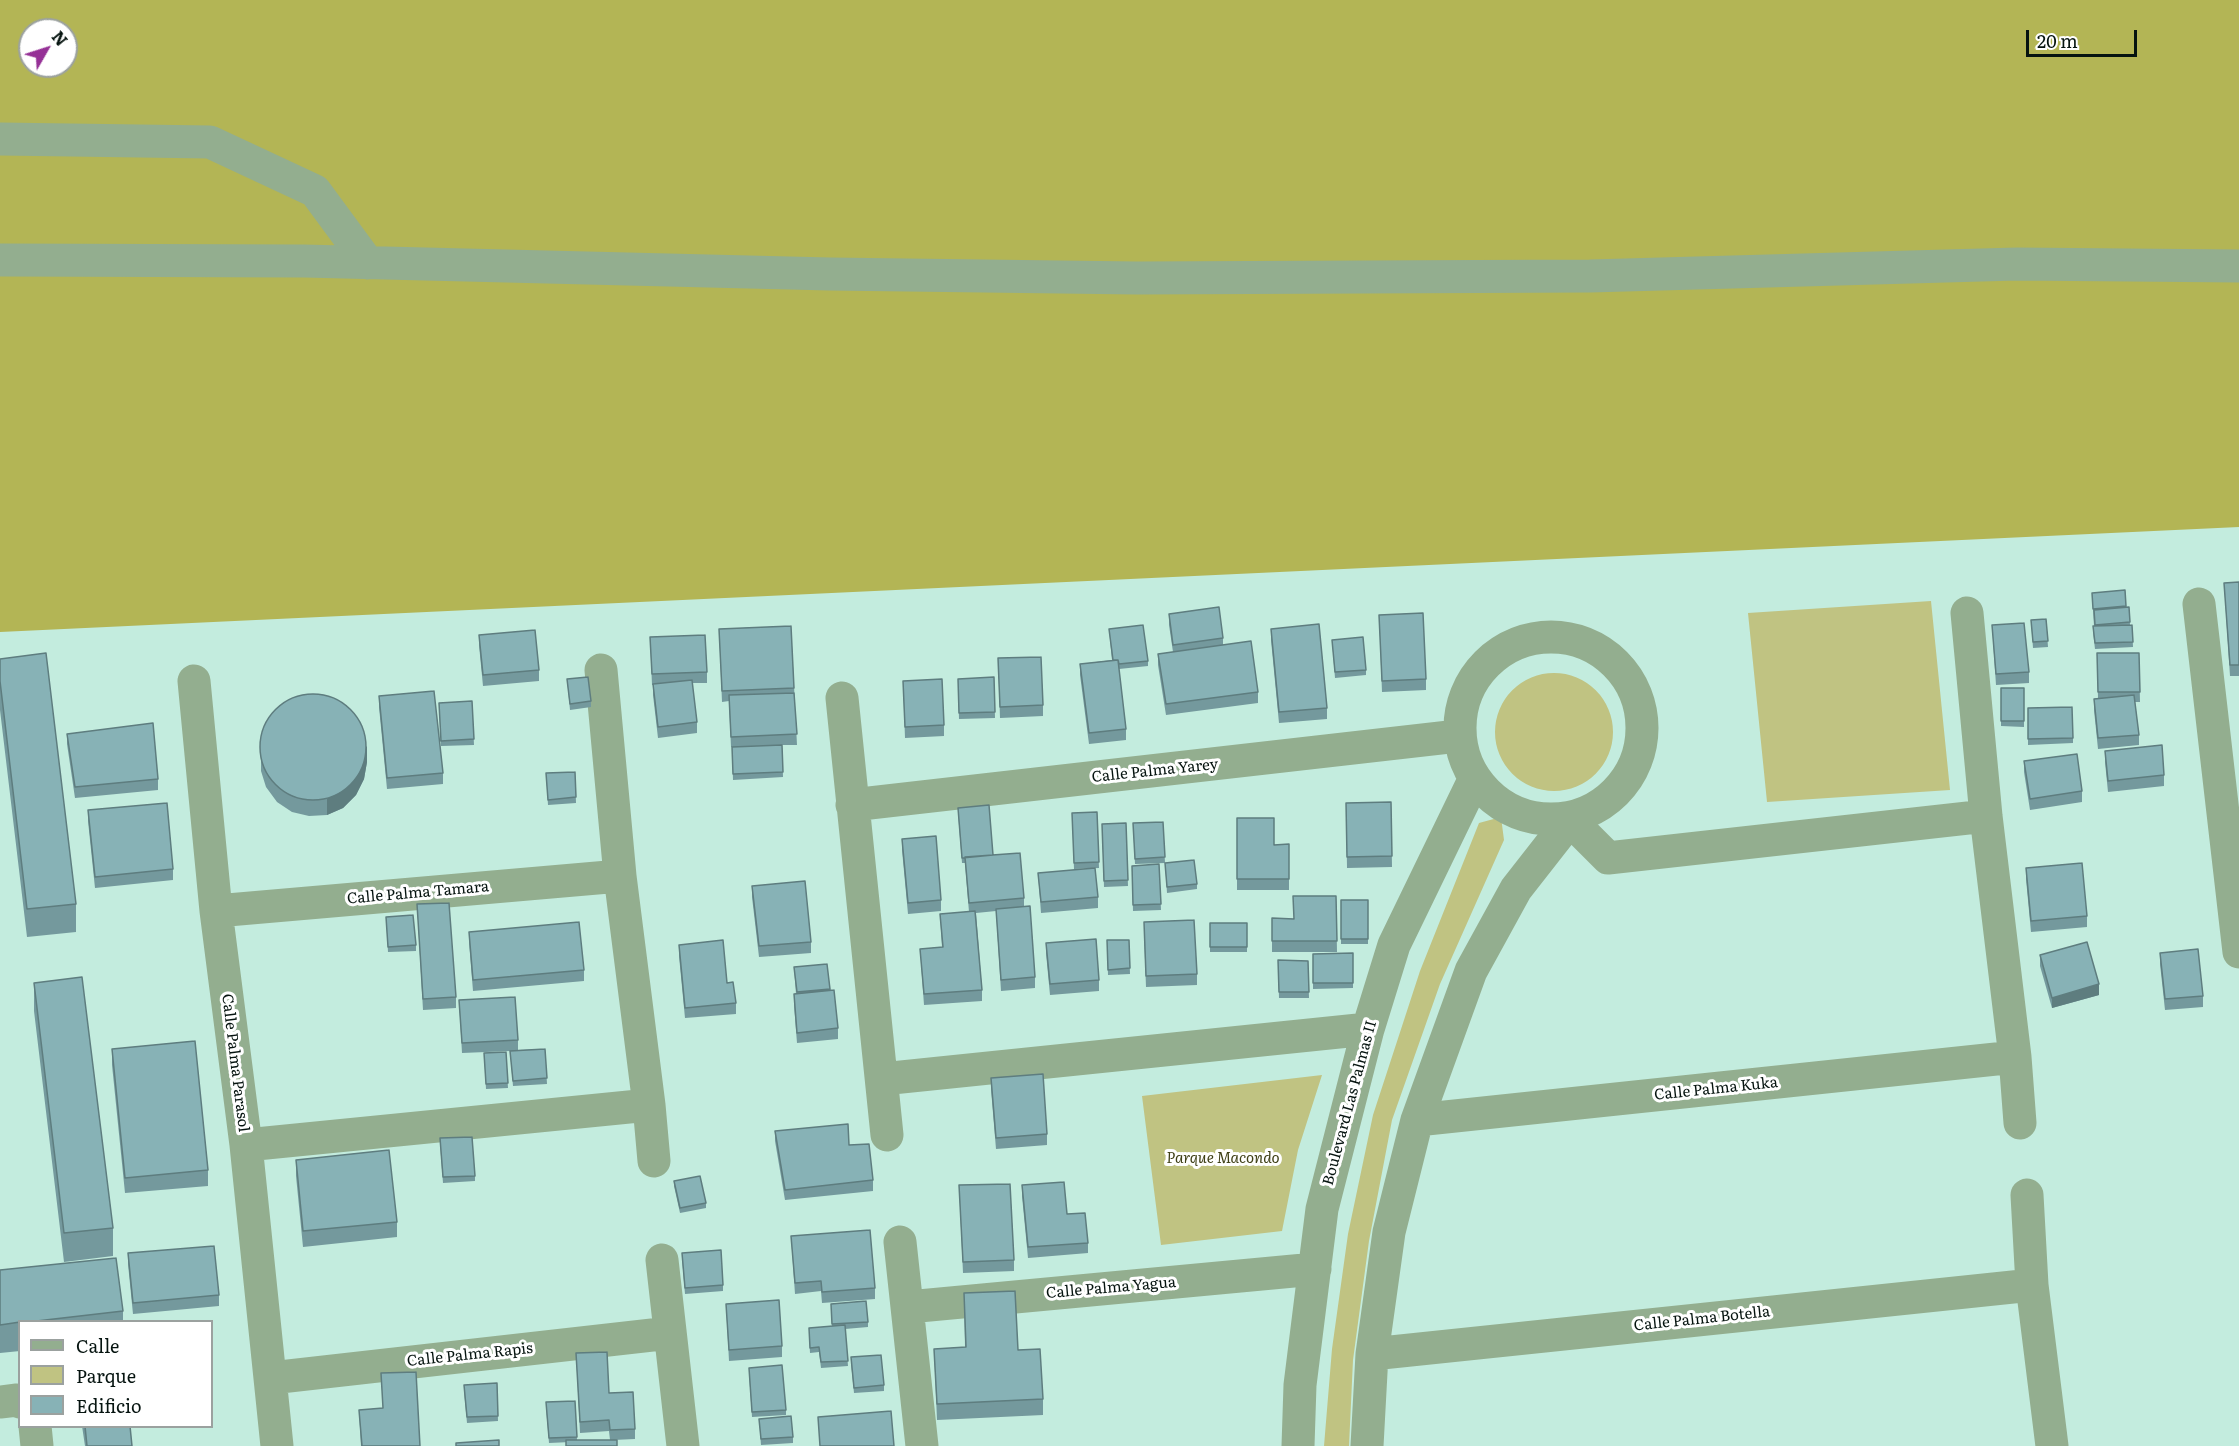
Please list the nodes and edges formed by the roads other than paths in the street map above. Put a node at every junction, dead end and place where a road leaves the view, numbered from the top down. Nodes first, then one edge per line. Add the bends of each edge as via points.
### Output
1 (0, 139) edge
2 (0, 260) edge
3 (368, 263) junction
4 (2239, 266) edge
5 (2199, 604) dead end
6 (1967, 613) dead end
7 (601, 670) dead end
8 (194, 681) dead end
9 (842, 698) dead end
10 (1458, 736) junction
11 (2227, 740) edge
12 (1474, 780) junction
13 (852, 805) junction
14 (1986, 816) junction
15 (1570, 820) junction
16 (620, 876) junction
17 (216, 911) junction
18 (2239, 952) edge
19 (1368, 1029) junction
20 (2015, 1057) junction
21 (882, 1079) junction
22 (649, 1105) junction
23 (1418, 1120) junction
24 (2020, 1123) dead end
25 (887, 1135) dead end
26 (246, 1145) junction
27 (654, 1161) dead end
28 (2027, 1195) dead end
29 (900, 1242) dead end
30 (662, 1260) dead end
31 (1315, 1269) junction
32 (2032, 1285) junction
33 (908, 1307) junction
34 (670, 1333) junction
35 (1372, 1354) junction
36 (271, 1378) junction
37 (0, 1401) edge
38 (18, 1401) edge
39 (35, 1428) edge
40 (37, 1446) edge
41 (277, 1446) edge
42 (683, 1446) edge
43 (922, 1446) edge
44 (1298, 1446) edge
45 (1367, 1446) edge
46 (2052, 1446) edge

1 - 3 street via 210,142 315,191
2 - 3 street
3 - 4 street via 1137,278 1590,276 2017,264
5 - 11 street
6 - 14 street
7 - 16 street
8 - 17 street, Calle Palma Parasol
9 - 13 street
10 - 12 street
10 - 13 street, Calle Palma Yarey
10 - 15 street via 1462,698 1482,665 1513,643 1551,635 1589,644 1620,667 1640,700 1643,739 1631,776 1605,804
11 - 18 street
12 - 15 street via 1509,811
12 - 19 street, Boulevard Las Palmas II via 1394,945
13 - 21 street
14 - 15 street via 1608,858
14 - 20 street
15 - 23 street via 1516,889 1471,971
16 - 17 street, Calle Palma Tamara
16 - 22 street
17 - 26 street, Calle Palma Parasol
19 - 21 street
19 - 31 street, Boulevard Las Palmas II via 1322,1209
20 - 23 street, Calle Palma Kuka
20 - 24 street
21 - 25 street
22 - 26 street
22 - 27 street
23 - 35 street via 1389,1232
26 - 36 street, Calle Palma Parasol
28 - 32 street
29 - 33 street
30 - 34 street
31 - 33 street, Calle Palma Yagua
31 - 44 street, Boulevard Las Palmas II via 1300,1385
32 - 35 street, Calle Palma Botella
32 - 46 street
33 - 43 street
34 - 36 street, Calle Palma Rapis
34 - 42 street
35 - 45 street
36 - 41 street, Calle Palma Parasol
37 - 38 street
39 - 40 street

